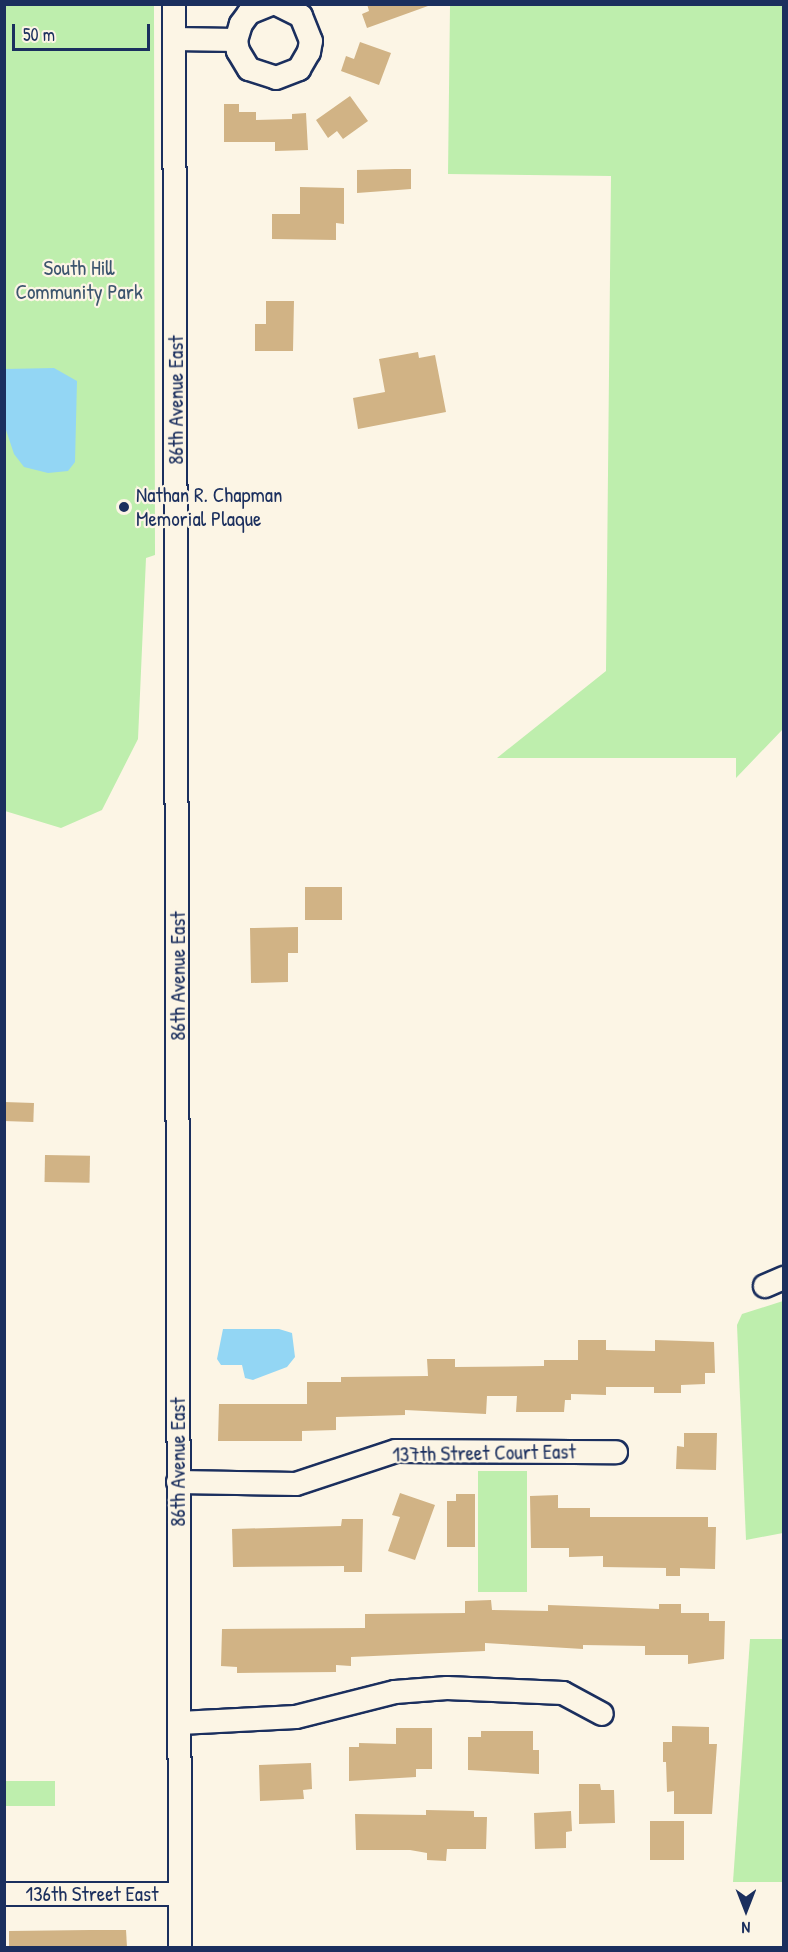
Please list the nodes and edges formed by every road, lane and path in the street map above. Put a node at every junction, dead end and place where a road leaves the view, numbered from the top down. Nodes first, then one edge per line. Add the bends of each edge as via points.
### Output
1 (174, 4) edge
2 (271, 4) edge
3 (276, 4) edge
4 (174, 39) junction
5 (236, 40) junction
6 (616, 1452) dead end
7 (178, 1482) junction
8 (602, 1714) dead end
9 (180, 1723) junction
10 (4, 1894) edge
11 (180, 1894) junction
12 (180, 1947) edge

1 - 4 street, 86th Avenue East
2 - 5 street via 249,13
3 - 5 street via 293,10 308,26 309,52 299,69 276,78 256,74 243,62
4 - 5 street
4 - 7 street, 86th Avenue East
6 - 7 street, 137th Street Court East via 396,1451 296,1484
7 - 9 street, 86th Avenue East
8 - 9 street via 563,1693 447,1688 395,1692 296,1717
9 - 11 street, 86th Avenue East
10 - 11 street, 136th Street East
11 - 12 street, 86th Avenue East

